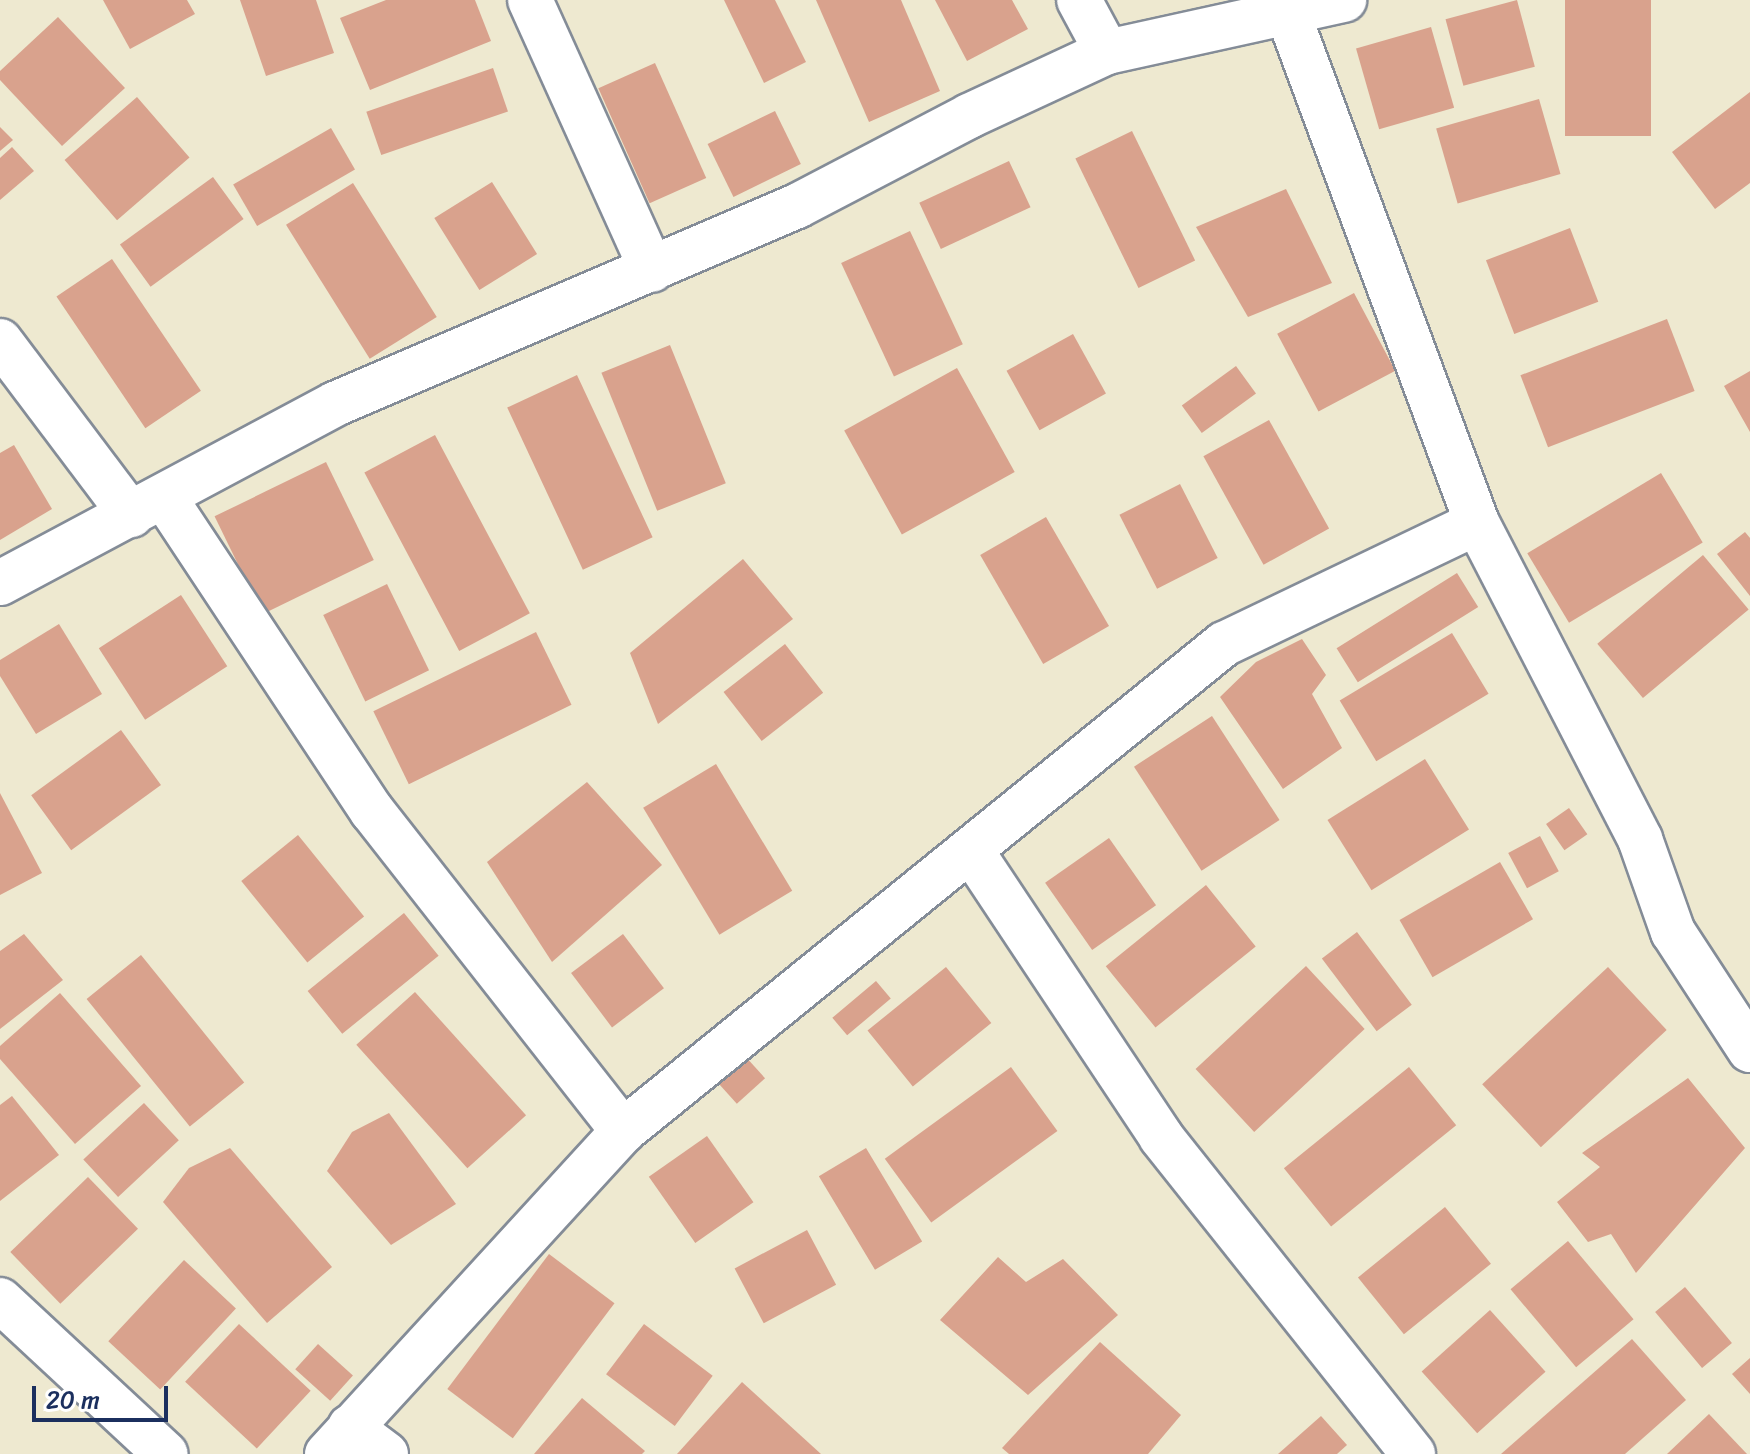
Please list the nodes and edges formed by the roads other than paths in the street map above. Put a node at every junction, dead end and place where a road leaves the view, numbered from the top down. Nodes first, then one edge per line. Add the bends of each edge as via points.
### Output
1 (530, 0) edge
2 (1079, 0) edge
3 (1344, 0) edge
4 (1287, 11) junction
5 (1107, 52) junction
6 (652, 270) junction
7 (0, 341) edge
8 (148, 506) junction
9 (1477, 523) junction
10 (0, 583) edge
11 (972, 852) junction
12 (1750, 1050) edge
13 (623, 1131) junction
14 (0, 1300) edge
15 (338, 1441) edge
16 (166, 1454) edge
17 (386, 1454) edge
18 (1413, 1454) edge

1 - 6 street
2 - 5 street
3 - 4 street
4 - 5 street
4 - 9 street
5 - 6 street via 969,116 797,206
6 - 8 street via 335,404
7 - 8 street
8 - 10 street
8 - 13 street via 372,811
9 - 11 street via 1224,644
9 - 12 street via 1640,839 1673,932
11 - 13 street
11 - 18 street via 1161,1137
13 - 15 street
14 - 16 street
15 - 17 street

